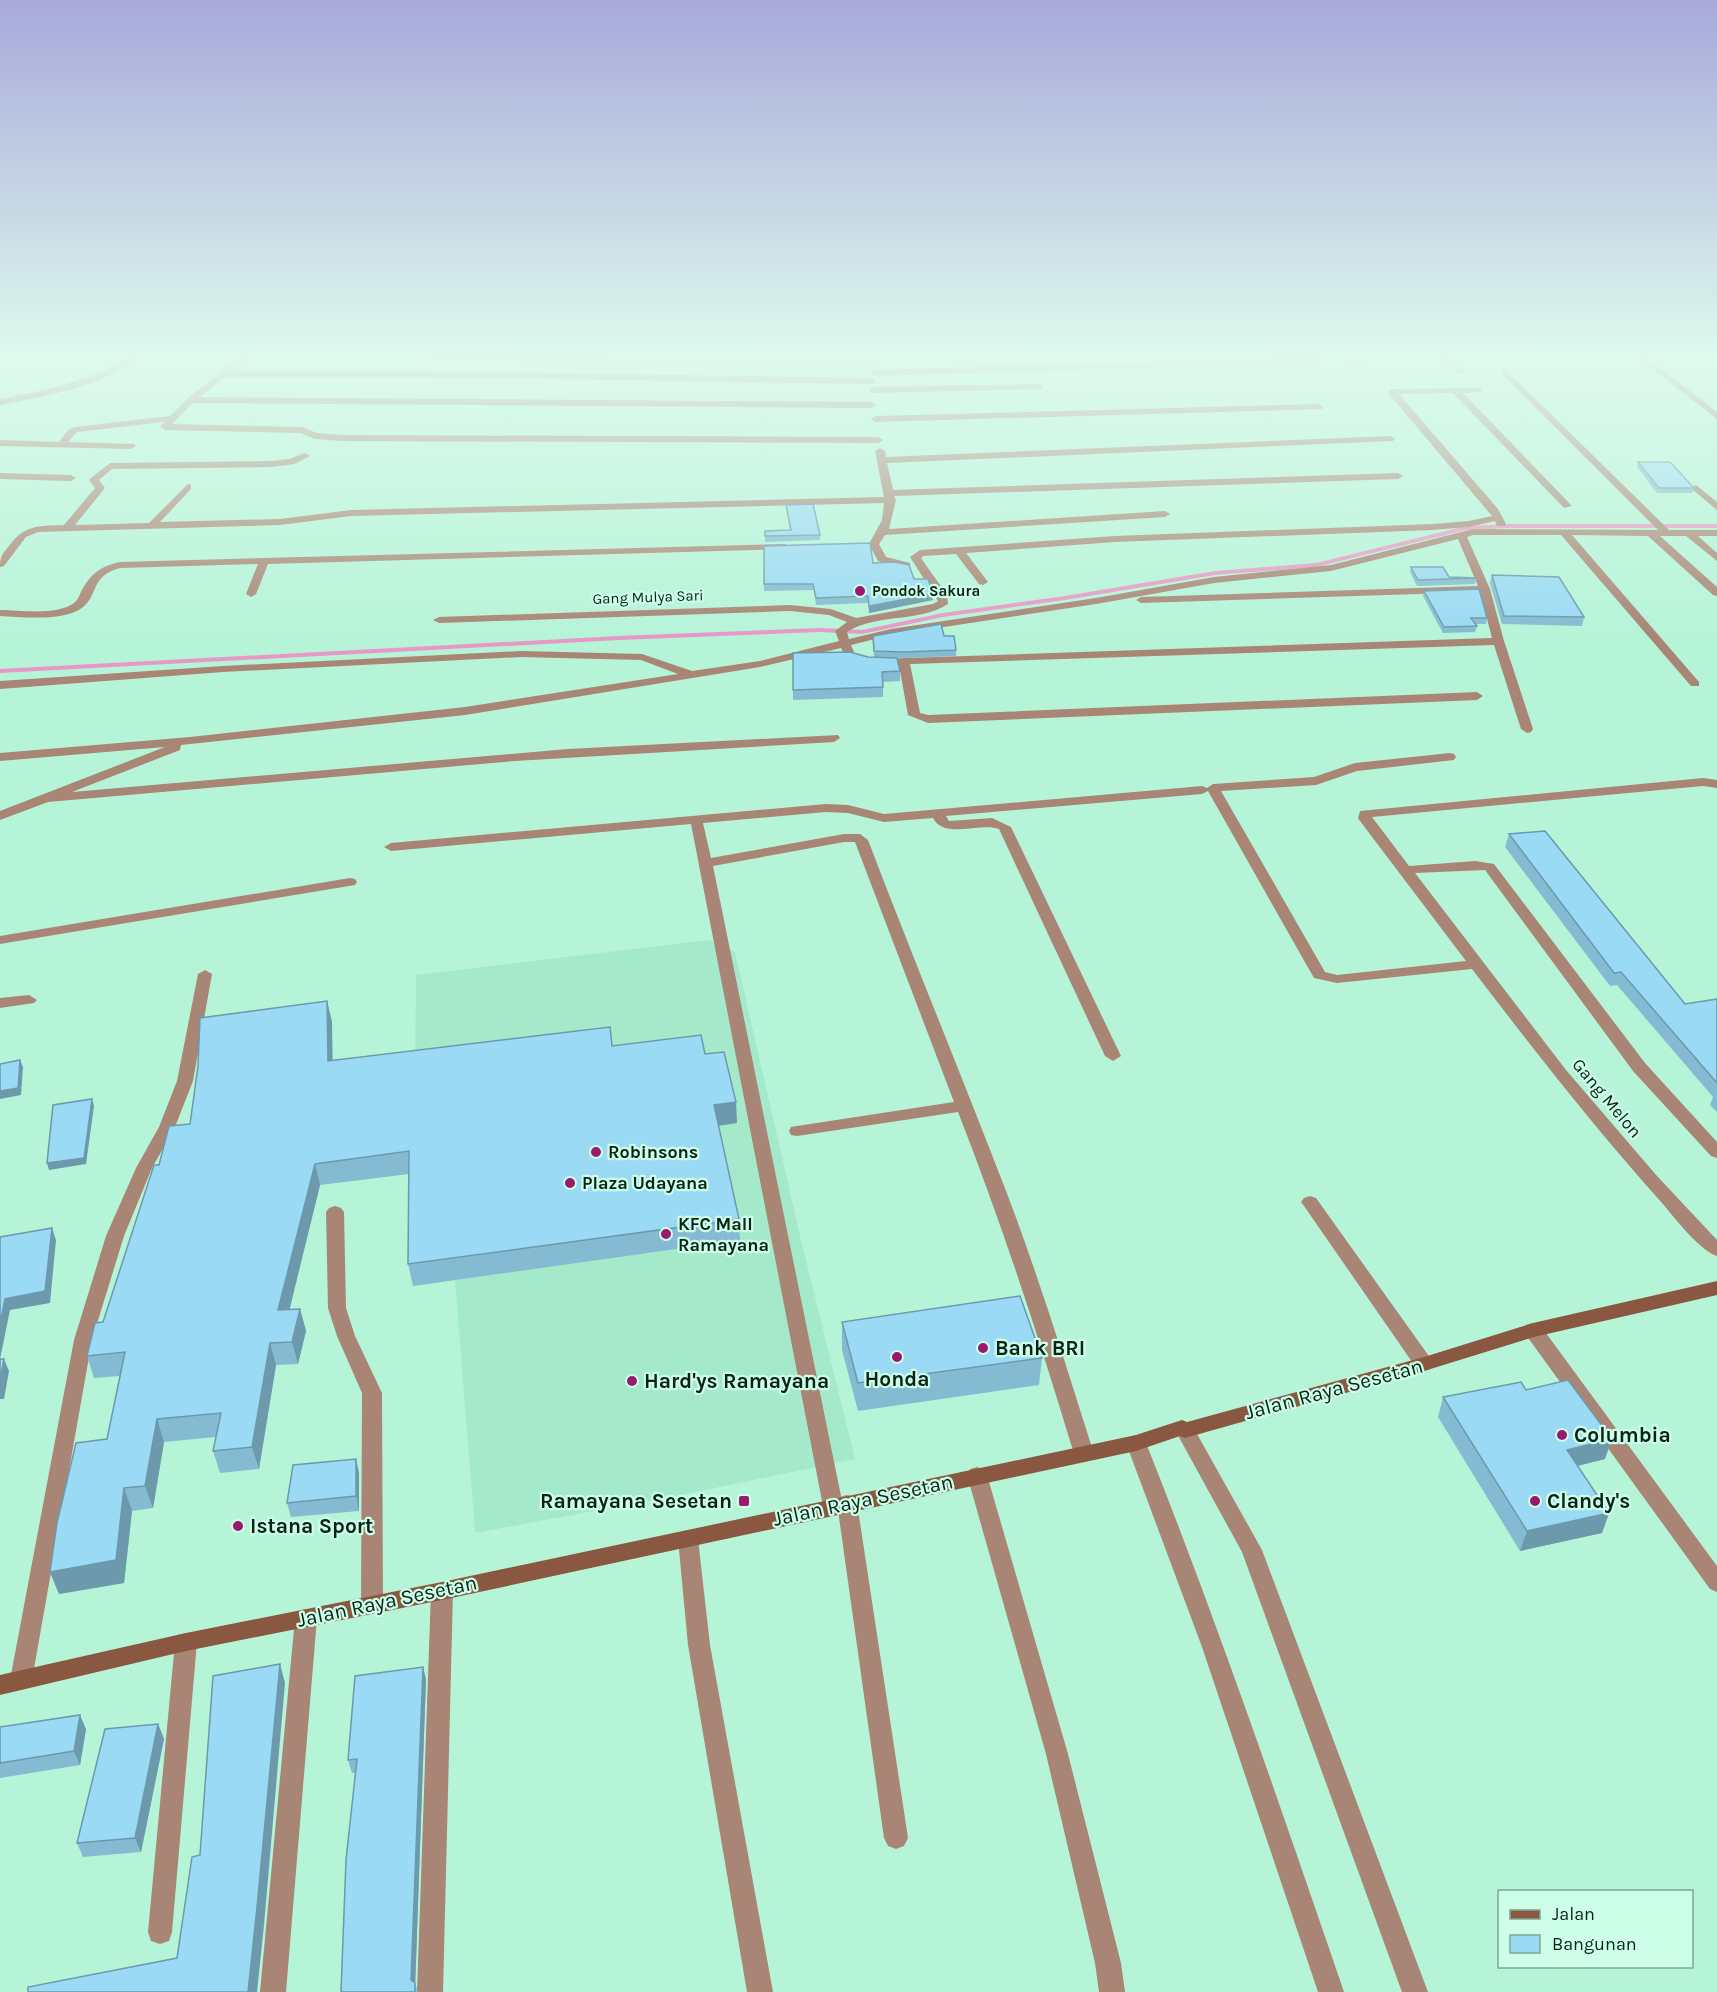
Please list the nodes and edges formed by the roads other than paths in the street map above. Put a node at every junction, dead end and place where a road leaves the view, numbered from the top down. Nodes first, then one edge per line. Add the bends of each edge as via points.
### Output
1 (879, 450) edge
2 (1124, 450) edge
3 (1442, 450) edge
4 (1513, 450) edge
5 (1583, 450) edge
6 (306, 456) dead end
7 (881, 460) junction
8 (0, 476) edge
9 (1398, 476) dead end
10 (71, 478) dead end
11 (188, 487) dead end
12 (1696, 488) edge
13 (890, 496) junction
14 (1567, 506) dead end
15 (1717, 507) edge
16 (1165, 514) dead end
17 (1497, 519) junction
18 (153, 524) junction
19 (67, 528) junction
20 (1663, 528) junction
21 (1506, 531) junction
22 (1563, 531) junction
23 (884, 532) junction
24 (1651, 533) junction
25 (1689, 533) junction
26 (1717, 533) edge
27 (1461, 535) junction
28 (862, 544) edge
29 (874, 544) junction
30 (791, 547) edge
31 (958, 549) junction
32 (1717, 558) edge
33 (264, 562) junction
34 (0, 564) edge
35 (920, 567) junction
36 (983, 582) dead end
37 (1485, 590) junction
38 (1717, 593) edge
39 (251, 594) dead end
40 (1096, 601) junction
41 (0, 613) edge
42 (439, 620) dead end
43 (855, 622) junction
44 (843, 638) junction
45 (1498, 641) junction
46 (904, 663) junction
47 (692, 676) junction
48 (1695, 684) dead end
49 (0, 685) edge
50 (1477, 696) dead end
51 (1527, 729) dead end
52 (834, 738) dead end
53 (190, 741) junction
54 (0, 756) edge
55 (1450, 757) dead end
56 (1717, 784) edge
57 (1202, 790) dead end
58 (48, 798) junction
59 (938, 813) junction
60 (0, 816) edge
61 (696, 821) junction
62 (391, 847) dead end
63 (705, 863) junction
64 (1404, 870) junction
65 (350, 882) dead end
66 (0, 940) edge
67 (1476, 964) junction
68 (205, 974) dead end
69 (29, 1000) dead end
70 (0, 1004) edge
71 (1113, 1056) dead end
72 (964, 1107) junction
73 (797, 1131) dead end
74 (1717, 1152) edge
75 (1310, 1202) dead end
76 (335, 1212) dead end
77 (1717, 1250) edge
78 (1717, 1288) edge
79 (1533, 1330) junction
80 (1424, 1364) junction
81 (1185, 1430) junction
82 (1136, 1443) junction
83 (1084, 1454) junction
84 (977, 1476) junction
85 (840, 1505) junction
86 (688, 1539) junction
87 (1717, 1583) edge
88 (442, 1591) junction
89 (372, 1605) junction
90 (306, 1618) junction
91 (186, 1642) junction
92 (21, 1680) junction
93 (0, 1685) edge
94 (896, 1838) dead end
95 (159, 1932) dead end
96 (273, 1992) edge
97 (430, 1992) edge
98 (760, 1992) edge
99 (1112, 1992) edge
100 (1331, 1992) edge
101 (1415, 1992) edge

1 - 7 street
2 - 7 street
3 - 17 street
4 - 14 street
5 - 20 street
6 - 19 street via 272,464 110,466 94,480 100,488
7 - 13 street
8 - 10 street
9 - 13 street
11 - 18 street
12 - 15 street
13 - 18 street via 351,513 280,522
13 - 23 street
16 - 23 street
17 - 21 street
17 - 31 street via 1432,527
18 - 19 street
19 - 34 street via 27,531
20 - 24 street
20 - 25 street
21 - 22 street
21 - 27 street
22 - 24 street
22 - 48 street
23 - 29 street
24 - 38 street
25 - 26 street
25 - 32 street
27 - 37 street
27 - 40 street via 1332,568 1214,580
28 - 29 street
29 - 35 street via 882,559
30 - 33 street
31 - 35 street via 915,555
31 - 36 street
33 - 39 street
33 - 41 street via 107,567 98,573 83,601 72,609
35 - 43 street via 942,594 942,604
37 - 40 street
37 - 45 street
40 - 44 street
42 - 43 street, Gang Mulya Sari via 790,608 831,612
43 - 44 street
44 - 46 street via 849,653 863,661
44 - 47 street via 760,664
45 - 46 street
45 - 51 street
46 - 50 street via 914,715 928,719
47 - 49 street via 642,657 521,654
47 - 53 street via 465,711
52 - 58 street via 674,744
53 - 54 street
53 - 58 street
55 - 67 street via 1355,767 1316,782 1213,788 1318,975 1337,979
56 - 64 street, Gang Melon via 1702,782 1365,814
57 - 59 street
58 - 60 street
59 - 61 street via 884,818 826,808
59 - 71 street via 947,825 992,822 1004,827
61 - 62 street
61 - 63 street
63 - 72 street via 844,838 861,840
63 - 85 street via 741,1085
64 - 67 street, Gang Melon
64 - 74 street via 1489,867 1639,1067
65 - 66 street
67 - 77 street, Gang Melon via 1593,1114
68 - 92 street via 185,1081 115,1236 83,1340
69 - 70 street
72 - 73 street
72 - 83 street via 1044,1324
75 - 80 street
76 - 89 street via 337,1308 372,1393
78 - 79 main road, Jalan Raya Sesetan
79 - 80 main road, Jalan Raya Sesetan
79 - 87 street
80 - 81 main road, Jalan Raya Sesetan
81 - 82 main road, Jalan Raya Sesetan
81 - 101 street via 1252,1550
82 - 83 main road, Jalan Raya Sesetan
82 - 100 street via 1180,1555
83 - 84 main road, Jalan Raya Sesetan
84 - 85 main road, Jalan Raya Sesetan
84 - 99 street via 1057,1754
85 - 86 main road, Jalan Raya Sesetan
85 - 94 street
86 - 88 main road, Jalan Raya Sesetan
86 - 98 street via 699,1645
88 - 89 main road, Jalan Raya Sesetan
88 - 97 street
89 - 90 main road, Jalan Raya Sesetan
90 - 91 main road, Jalan Raya Sesetan
90 - 96 street
91 - 92 main road, Jalan Raya Sesetan
91 - 95 street
92 - 93 main road, Jalan Raya Sesetan

